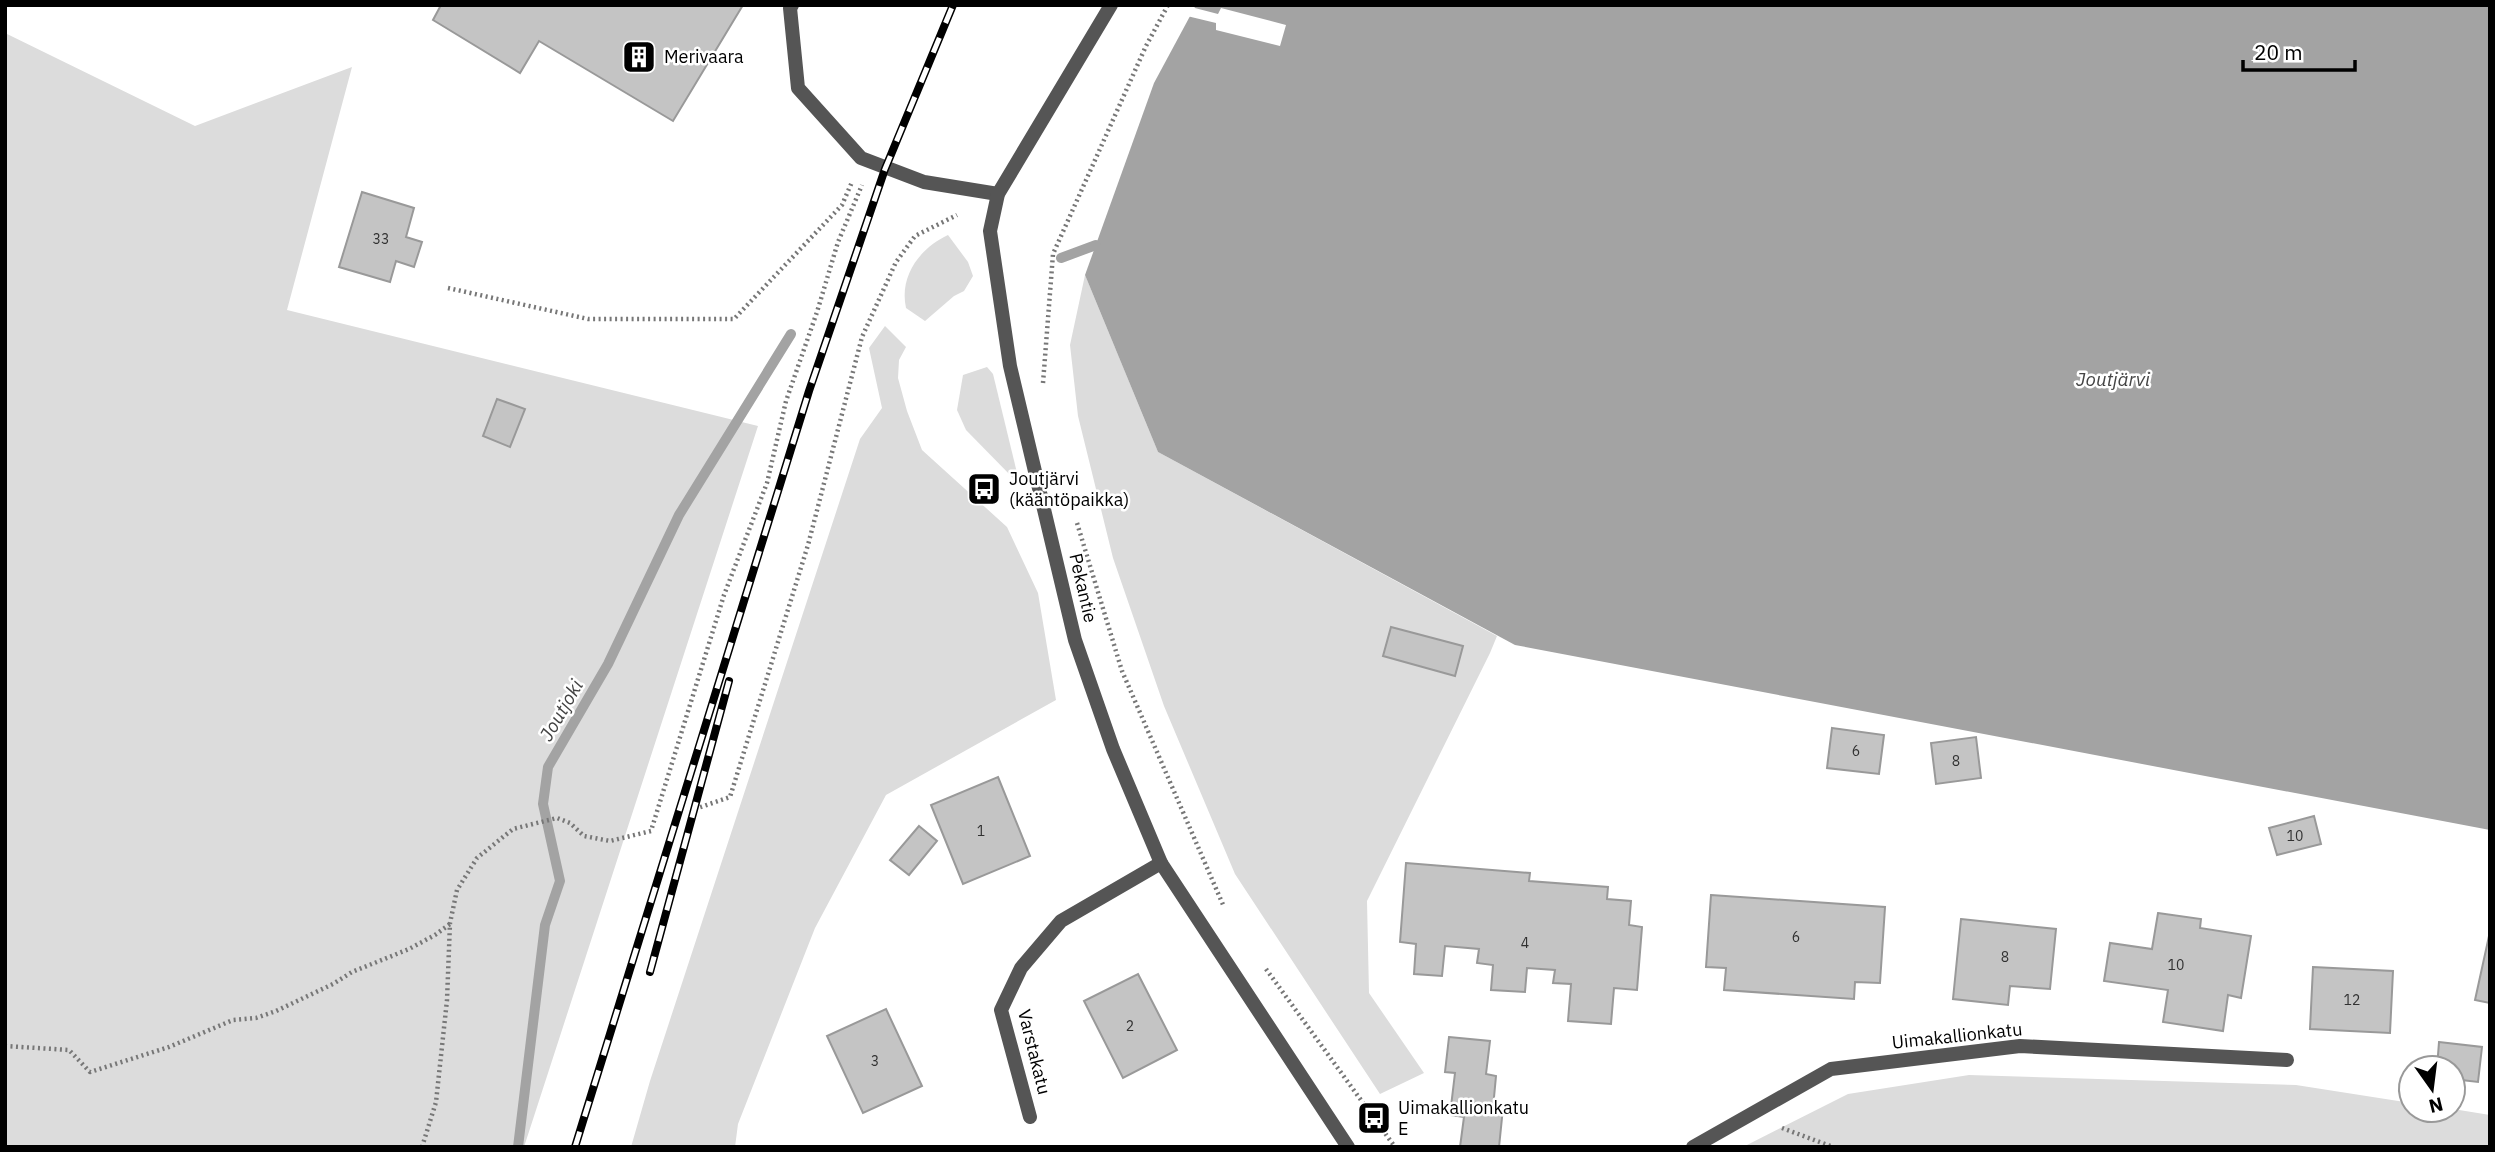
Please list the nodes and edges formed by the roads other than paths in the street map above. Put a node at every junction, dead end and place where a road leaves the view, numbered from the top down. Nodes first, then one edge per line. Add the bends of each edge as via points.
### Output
1 (792, 5) edge
2 (1111, 5) edge
3 (998, 194) junction
4 (1161, 863) junction
5 (2287, 1060) dead end
6 (1030, 1116) dead end
7 (1348, 1147) edge
8 (1693, 1147) edge

1 - 3 street via 798,88 867,161 924,182
2 - 3 street, Pekantie
3 - 4 street, Pekantie via 990,231 1010,366 1075,640 1113,749
4 - 6 street, Varstakatu via 1061,921 1021,968 1001,1010
4 - 7 street, Pekantie
5 - 8 street, Uimakallionkatu via 2020,1046 1831,1069

